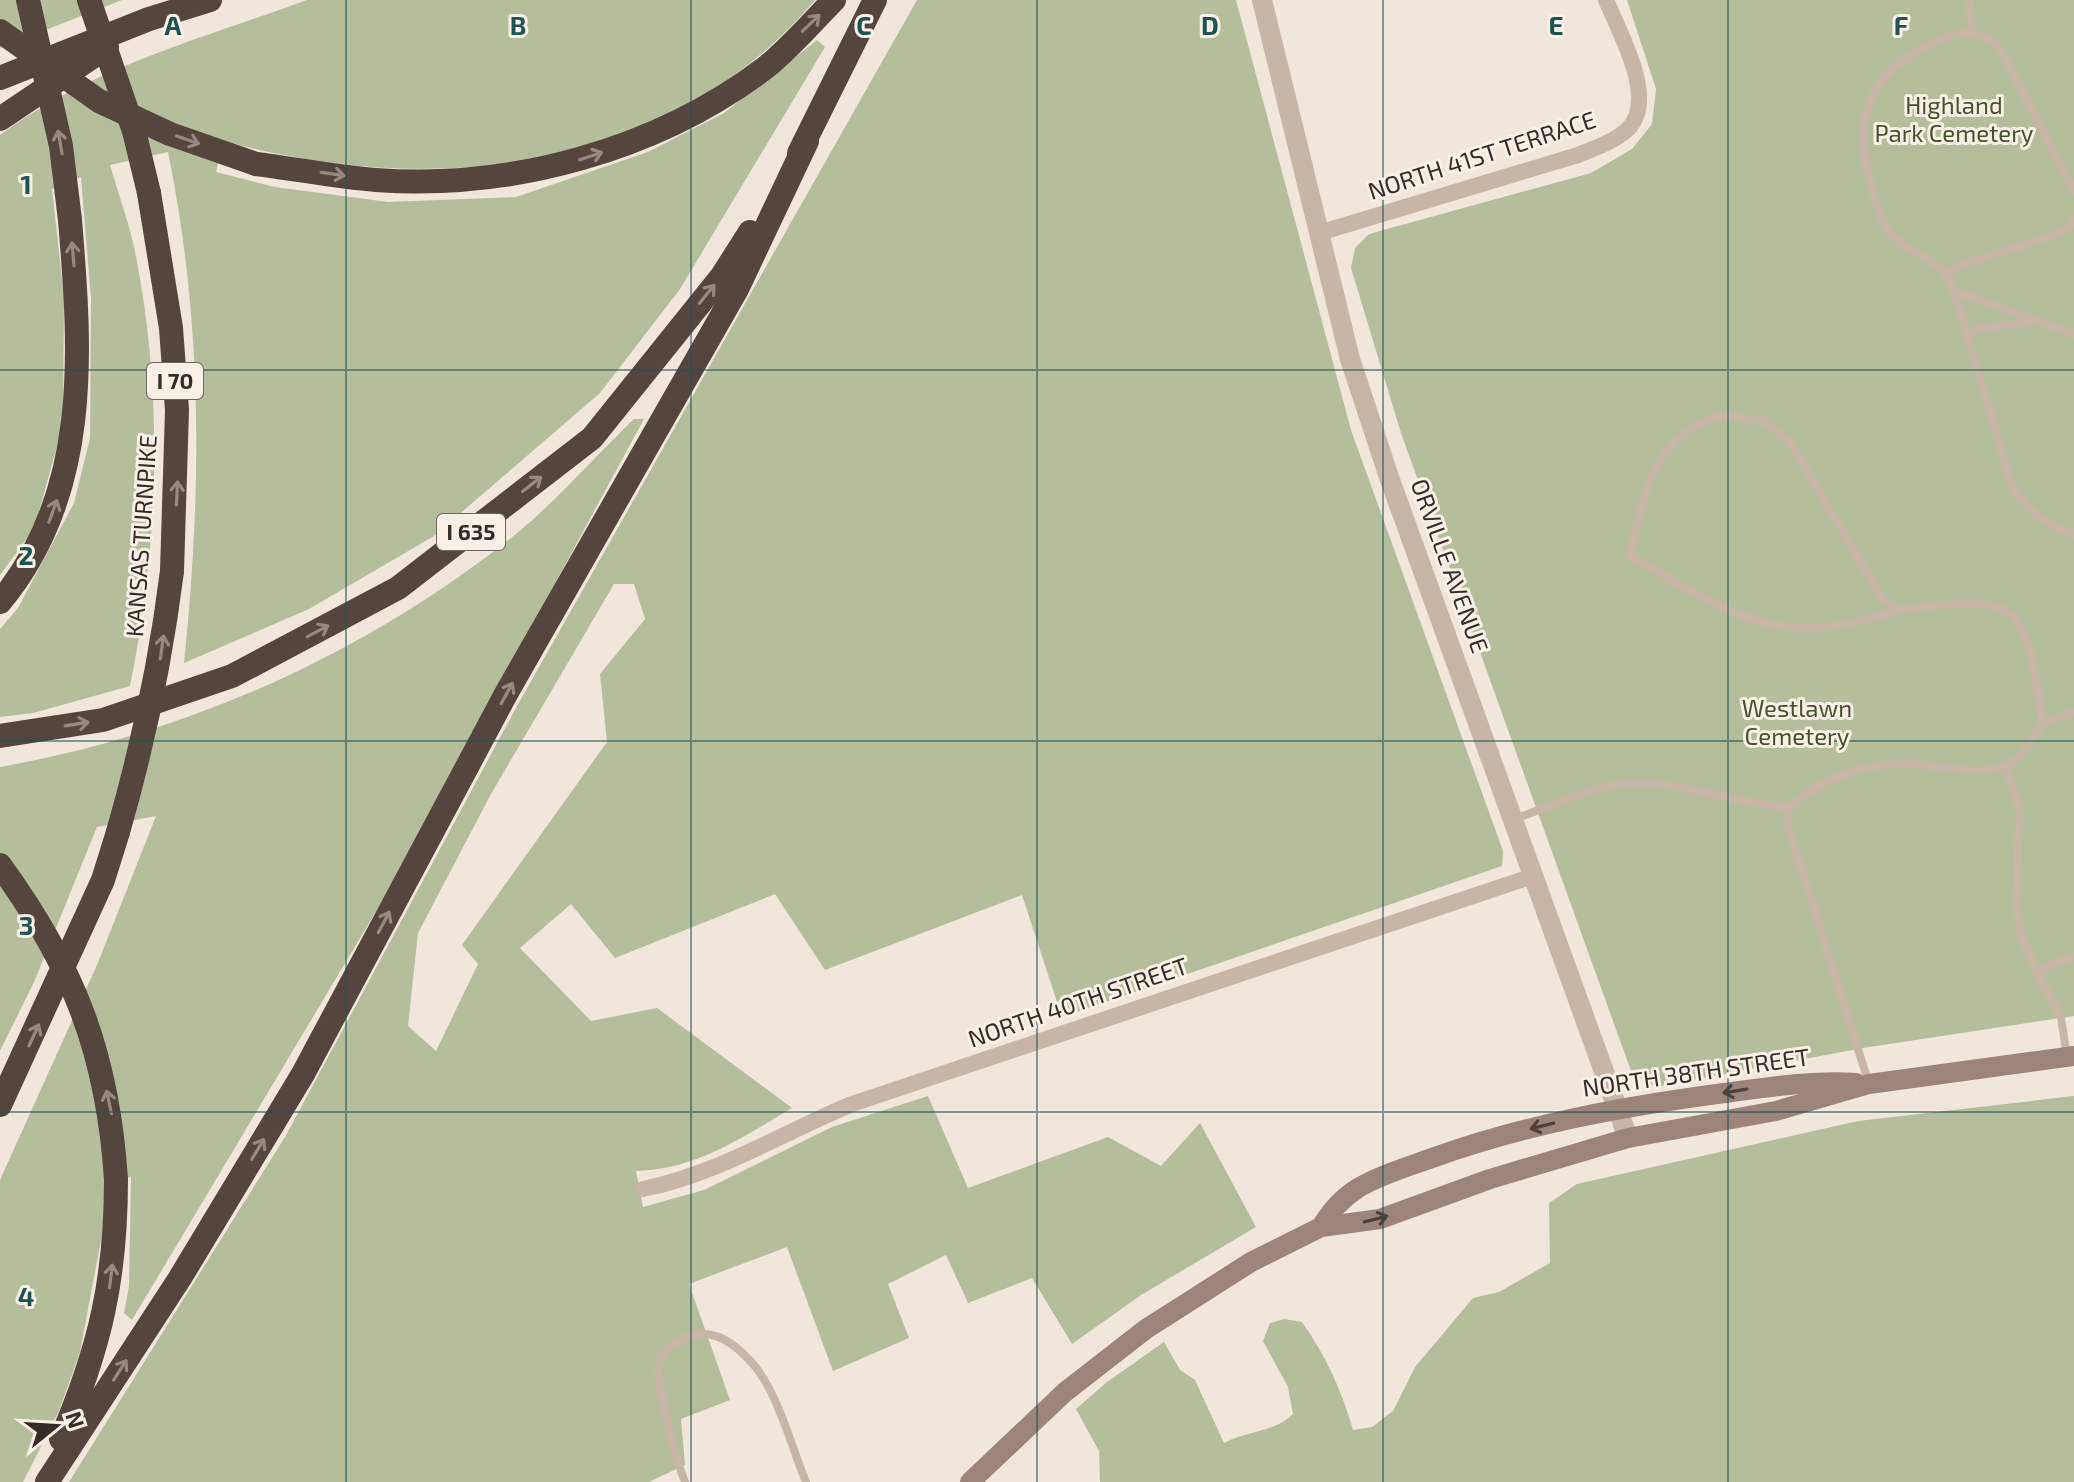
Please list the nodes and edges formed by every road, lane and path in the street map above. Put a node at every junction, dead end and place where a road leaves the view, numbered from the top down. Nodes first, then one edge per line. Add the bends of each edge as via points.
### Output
1 (28, 0) edge
2 (89, 0) edge
3 (210, 0) edge
4 (834, 0) edge
5 (875, 0) edge
6 (1262, 0) edge
7 (1606, 0) edge
8 (1970, 0) edge
9 (149, 19) junction
10 (0, 31) edge
11 (1971, 32) junction
12 (0, 78) edge
13 (0, 119) edge
14 (807, 141) junction
15 (2074, 192) edge
16 (2074, 218) edge
17 (1319, 233) junction
18 (1947, 273) junction
19 (1954, 291) junction
20 (2035, 322) junction
21 (2074, 334) edge
22 (1966, 337) junction
23 (2074, 534) edge
24 (0, 602) edge
25 (1897, 610) junction
26 (2074, 712) edge
27 (2043, 723) junction
28 (0, 736) edge
29 (2006, 766) junction
30 (1790, 807) junction
31 (1514, 820) junction
32 (0, 865) edge
33 (1533, 876) junction
34 (2074, 956) edge
35 (2037, 971) junction
36 (2071, 1056) edge
37 (1869, 1084) junction
38 (0, 1105) edge
39 (1618, 1107) junction
40 (1628, 1138) junction
41 (643, 1189) dead end
42 (1321, 1227) junction
43 (45, 1482) edge
44 (685, 1482) edge
45 (806, 1482) edge
46 (970, 1482) edge

24 -> 1 highway, bridge via 49,522 73,438 78,378 77,300 61,146
38 -> 2 highway, KANSAS TURNPIKE / I 70, bridge via 103,880 144,742 172,571 177,410 171,328 134,131
3 - 9 highway
10 -> 4 highway, bridge via 99,101 170,134 256,164 378,180 482,178 562,165 700,109 765,67
5 - 14 highway, I 635
6 - 17 street, ORVILLE AVENUE
7 - 17 street, NORTH 41ST TERRACE via 1637,77 1639,101 1628,129 1578,155
8 - 11 lane
9 - 12 highway
9 - 13 highway
11 - 15 lane via 1999,47
11 - 18 lane via 1948,36 1893,68 1875,86 1865,108 1868,173 1879,213 1892,235
28 -> 14 highway, I 635 via 103,720 232,676 398,588 592,438 722,276
43 -> 14 highway via 180,1278 303,1074 507,692 737,289
16 - 18 lane via 2060,233
17 - 31 street, ORVILLE AVENUE via 1375,435
18 - 19 lane
19 - 20 lane
19 - 22 lane
20 - 21 lane
20 - 22 lane via 1978,329
22 - 23 lane via 2013,489 2034,514
25 - 25 lane via 1828,627 1767,626 1738,616 1630,556 1661,455 1673,440 1705,420 1745,416 1778,429 1804,461 1882,598
25 - 27 lane via 1971,602 2012,614 2030,644
26 - 27 lane
27 - 29 lane
29 - 30 lane via 1963,770 1902,764 1858,770 1805,792
29 - 35 lane via 2019,808 2017,911 2022,939
30 - 31 lane via 1618,784
30 - 37 lane via 1790,832
31 - 33 street, ORVILLE AVENUE
43 -> 32 highway, bridge via 88,1376 109,1297 116,1235 112,1117 101,1066 63,962
33 - 39 street, ORVILLE AVENUE
33 - 41 street, NORTH 40TH STREET via 852,1104 718,1168
34 - 35 lane
35 - 36 lane via 2061,1018
36 - 37 main road, NORTH 38TH STREET
37 -> 39 main road, NORTH 38TH STREET via 1816,1081
37 - 40 main road, NORTH 38TH STREET via 1776,1111
39 - 40 street, ORVILLE AVENUE
39 -> 42 main road, NORTH 38TH STREET via 1459,1148 1401,1169 1359,1188 1335,1206
42 -> 40 main road, NORTH 38TH STREET via 1380,1219
42 - 46 main road, NORTH 38TH STREET via 1251,1262 1146,1329 1065,1392
44 - 45 lane via 658,1363 683,1337 705,1331 725,1337 755,1366

